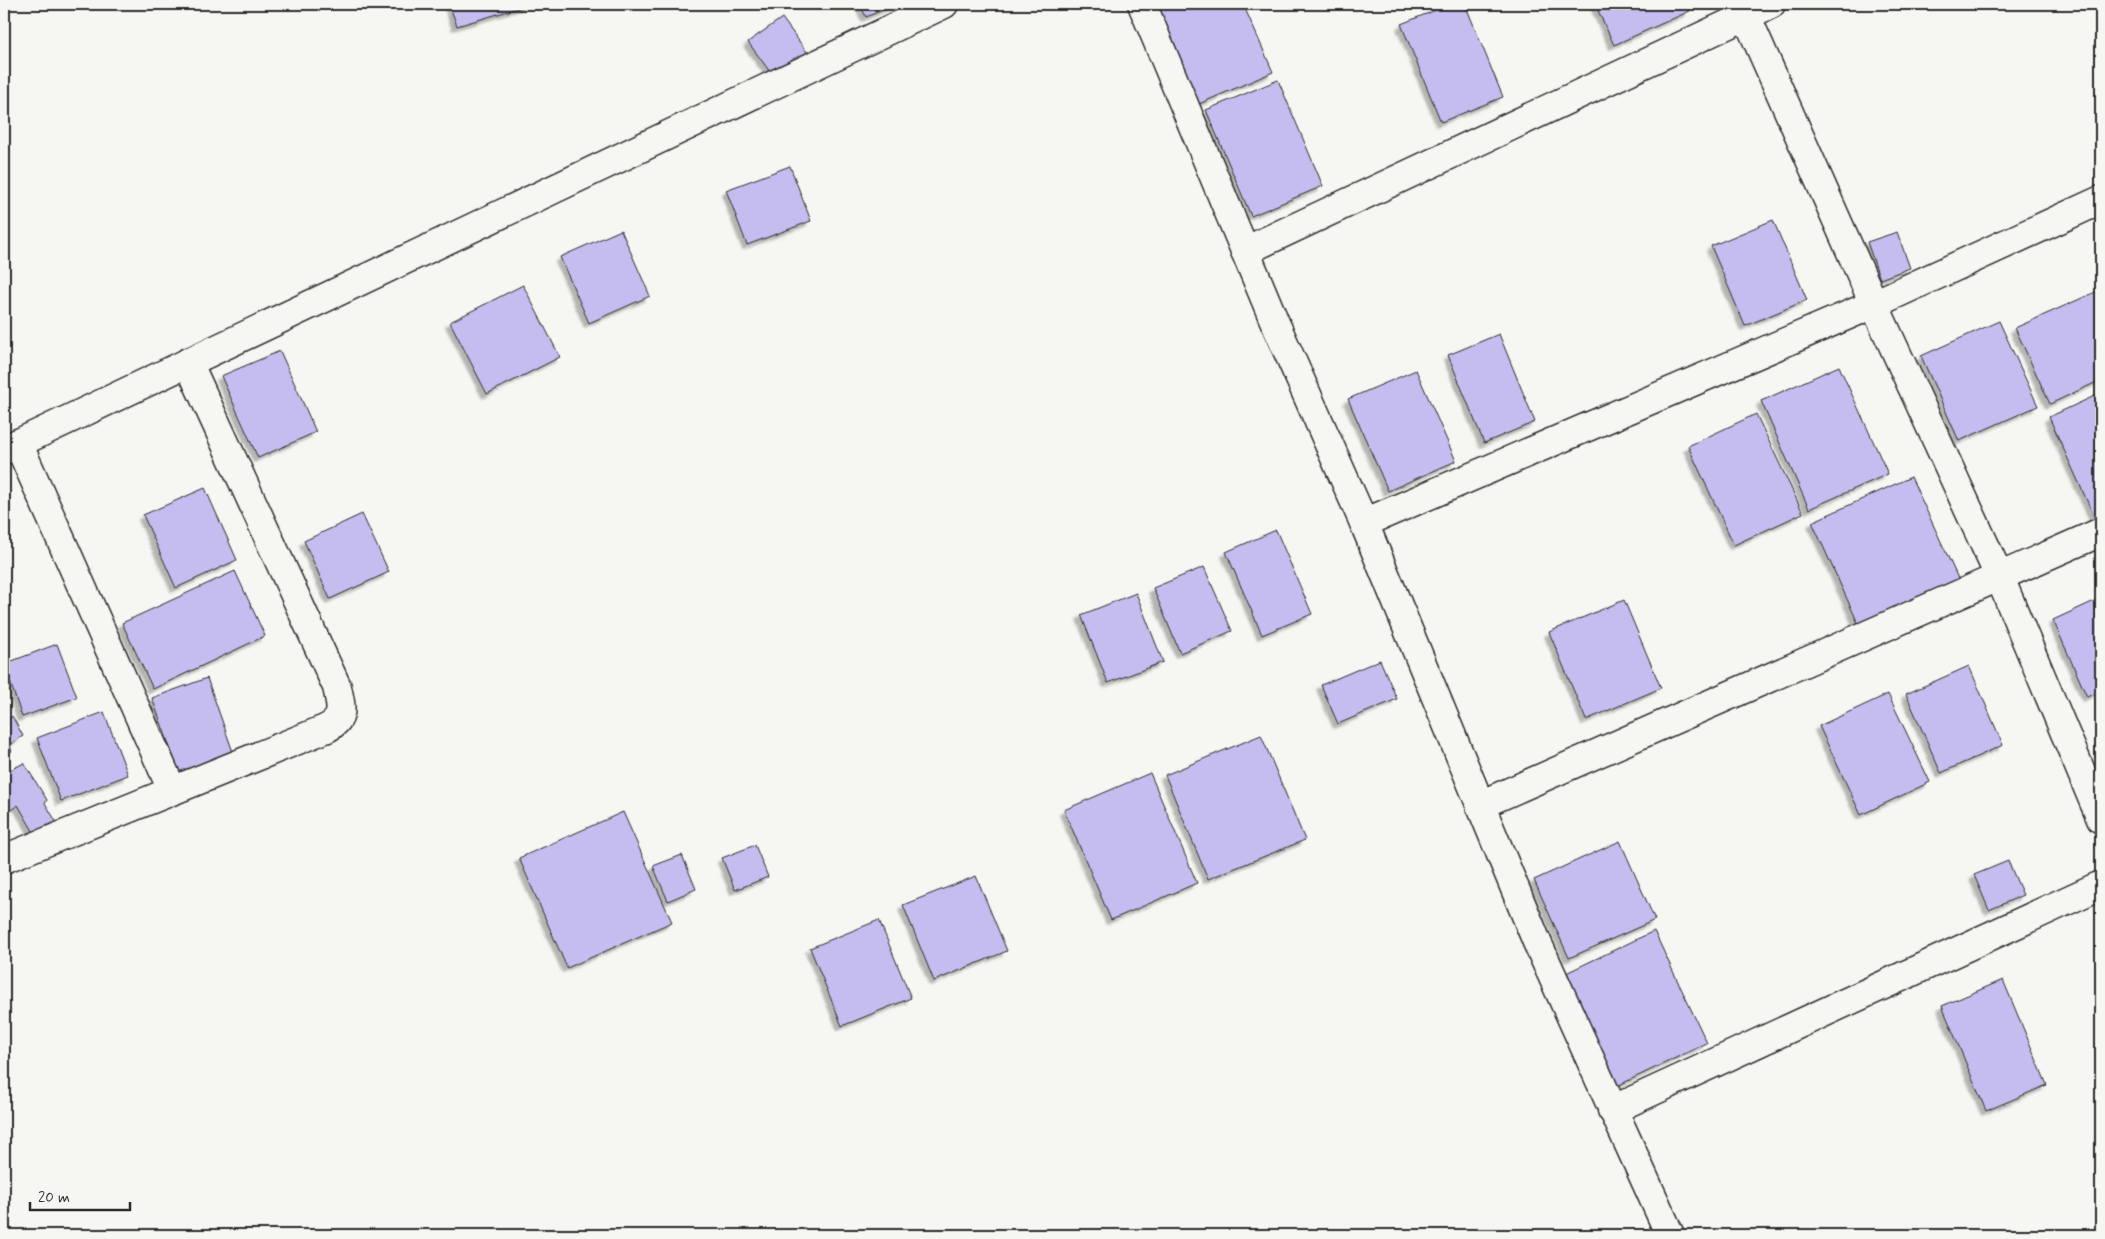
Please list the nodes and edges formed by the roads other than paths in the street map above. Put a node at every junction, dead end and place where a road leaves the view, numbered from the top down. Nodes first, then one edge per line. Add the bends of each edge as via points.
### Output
1 (944, 4) edge
2 (1142, 4) edge
3 (1771, 4) edge
4 (1743, 9) edge
5 (2101, 200) edge
6 (1245, 251) junction
7 (1874, 304) junction
8 (188, 362) junction
9 (11, 446) edge
10 (1364, 523) junction
11 (2101, 532) edge
12 (2000, 578) junction
13 (172, 790) junction
14 (1480, 805) junction
15 (2101, 819) edge
16 (4, 859) edge
17 (2101, 885) edge
18 (1612, 1110) junction
19 (1670, 1235) edge

1 - 8 street
2 - 6 street
3 - 4 street
4 - 6 street
4 - 7 street
5 - 7 street
6 - 10 street
7 - 10 street
7 - 12 street
8 - 9 street
8 - 13 street via 337,687 341,706 336,724
9 - 13 street
10 - 14 street
11 - 12 street
12 - 14 street
12 - 15 street
13 - 16 street
14 - 18 street
17 - 18 street
18 - 19 street

